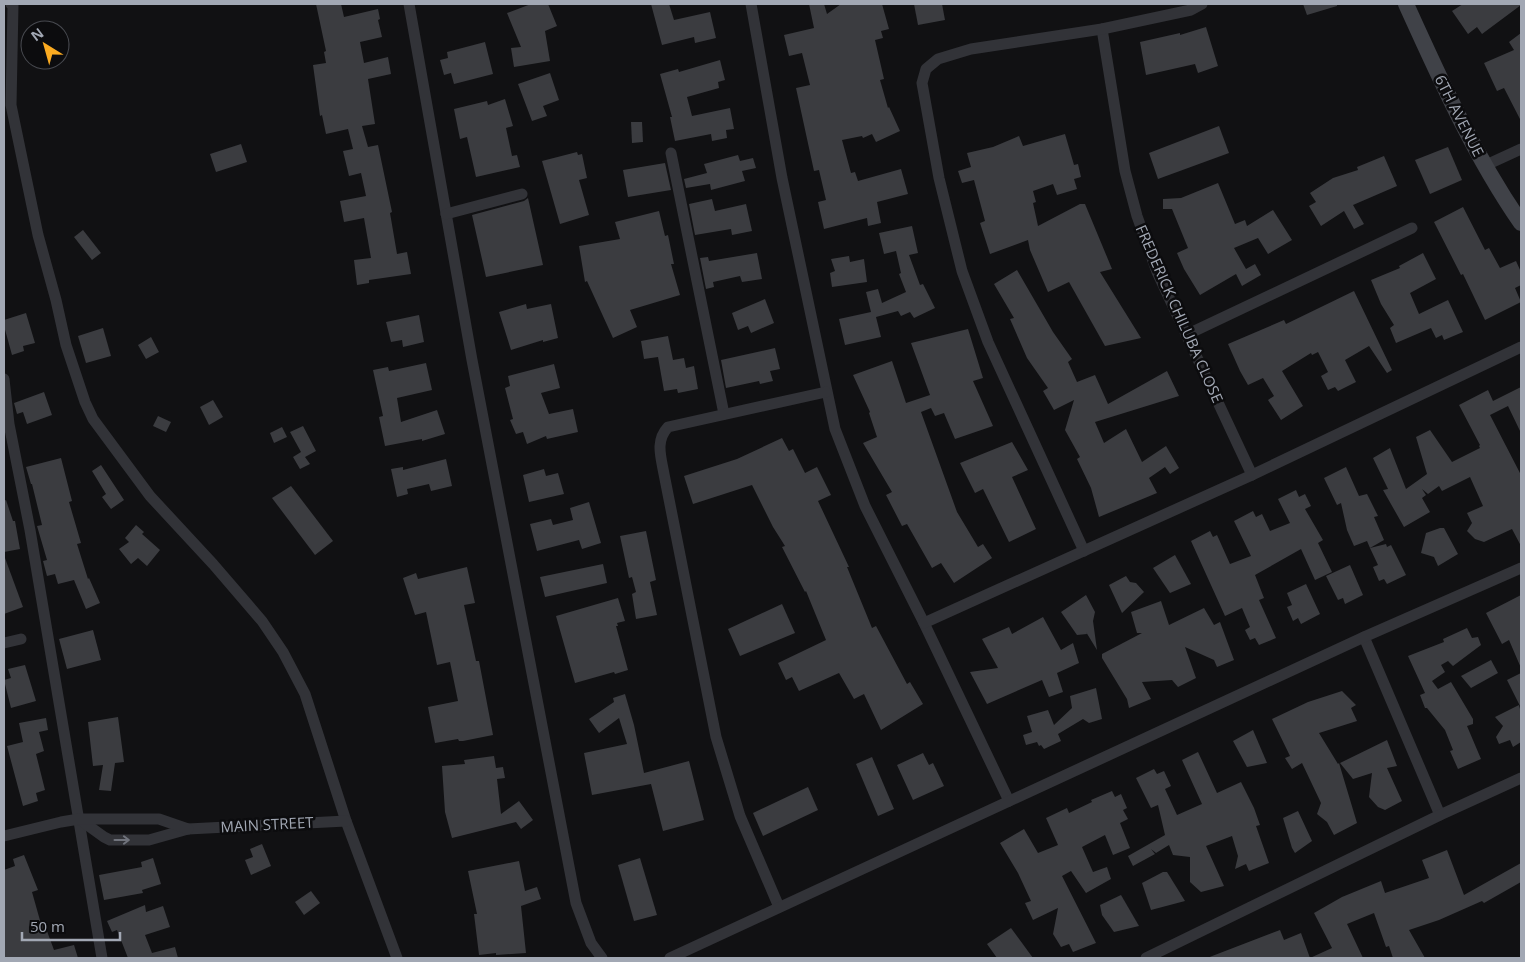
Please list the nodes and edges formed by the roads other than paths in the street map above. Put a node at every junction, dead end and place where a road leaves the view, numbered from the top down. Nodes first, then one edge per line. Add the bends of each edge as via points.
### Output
1 (13, 4) edge
2 (409, 4) edge
3 (751, 4) edge
4 (1202, 4) edge
5 (1406, 4) edge
6 (1102, 29) junction
7 (1521, 149) edge
8 (671, 153) dead end
9 (1484, 166) junction
10 (522, 194) dead end
11 (446, 214) junction
12 (1521, 223) edge
13 (1412, 228) dead end
14 (1186, 335) junction
15 (1521, 347) edge
16 (4, 379) edge
17 (826, 392) junction
18 (724, 414) junction
19 (1252, 475) junction
20 (1084, 551) junction
21 (1521, 568) edge
22 (924, 623) junction
23 (1364, 637) junction
24 (21, 639) dead end
25 (4, 643) edge
26 (1521, 778) edge
27 (1009, 801) junction
28 (1440, 815) junction
29 (80, 819) junction
30 (346, 821) junction
31 (188, 829) junction
32 (4, 836) edge
33 (779, 908) junction
34 (102, 958) edge
35 (397, 958) edge
36 (602, 958) edge
37 (670, 958) edge
38 (1146, 958) edge

1 - 30 street via 11,105 38,234 66,345 85,402 93,419 150,496 262,621 283,652 305,694
2 - 11 street
3 - 17 street via 782,178
4 - 6 street via 1190,10
5 - 9 street, 6TH AVENUE
6 - 14 street, FREDERICK CHILUBA CLOSE via 1125,171 1137,216 1157,272
6 - 20 street via 971,49 938,59 926,69 922,83 939,178 962,271 988,342
7 - 9 street
8 - 18 street
9 - 12 street, 6TH AVENUE
10 - 11 street
11 - 36 street via 576,903 591,943
13 - 14 street
14 - 19 street, FREDERICK CHILUBA CLOSE
15 - 19 street
16 - 29 street via 9,424
17 - 18 street
17 - 22 street via 835,429 865,506
18 - 33 street via 668,427 659,442 716,737 740,816
19 - 20 street
20 - 22 street
21 - 23 street
22 - 27 street
23 - 27 street
23 - 28 street
24 - 25 street
26 - 28 street
27 - 33 street
28 - 38 street
29 - 31 street, MAIN STREET via 159,819
29 -> 31 street, MAIN STREET via 110,840 149,840
29 - 32 street, MAIN STREET
29 - 34 street
30 - 31 street, MAIN STREET
30 - 35 street
33 - 37 street

